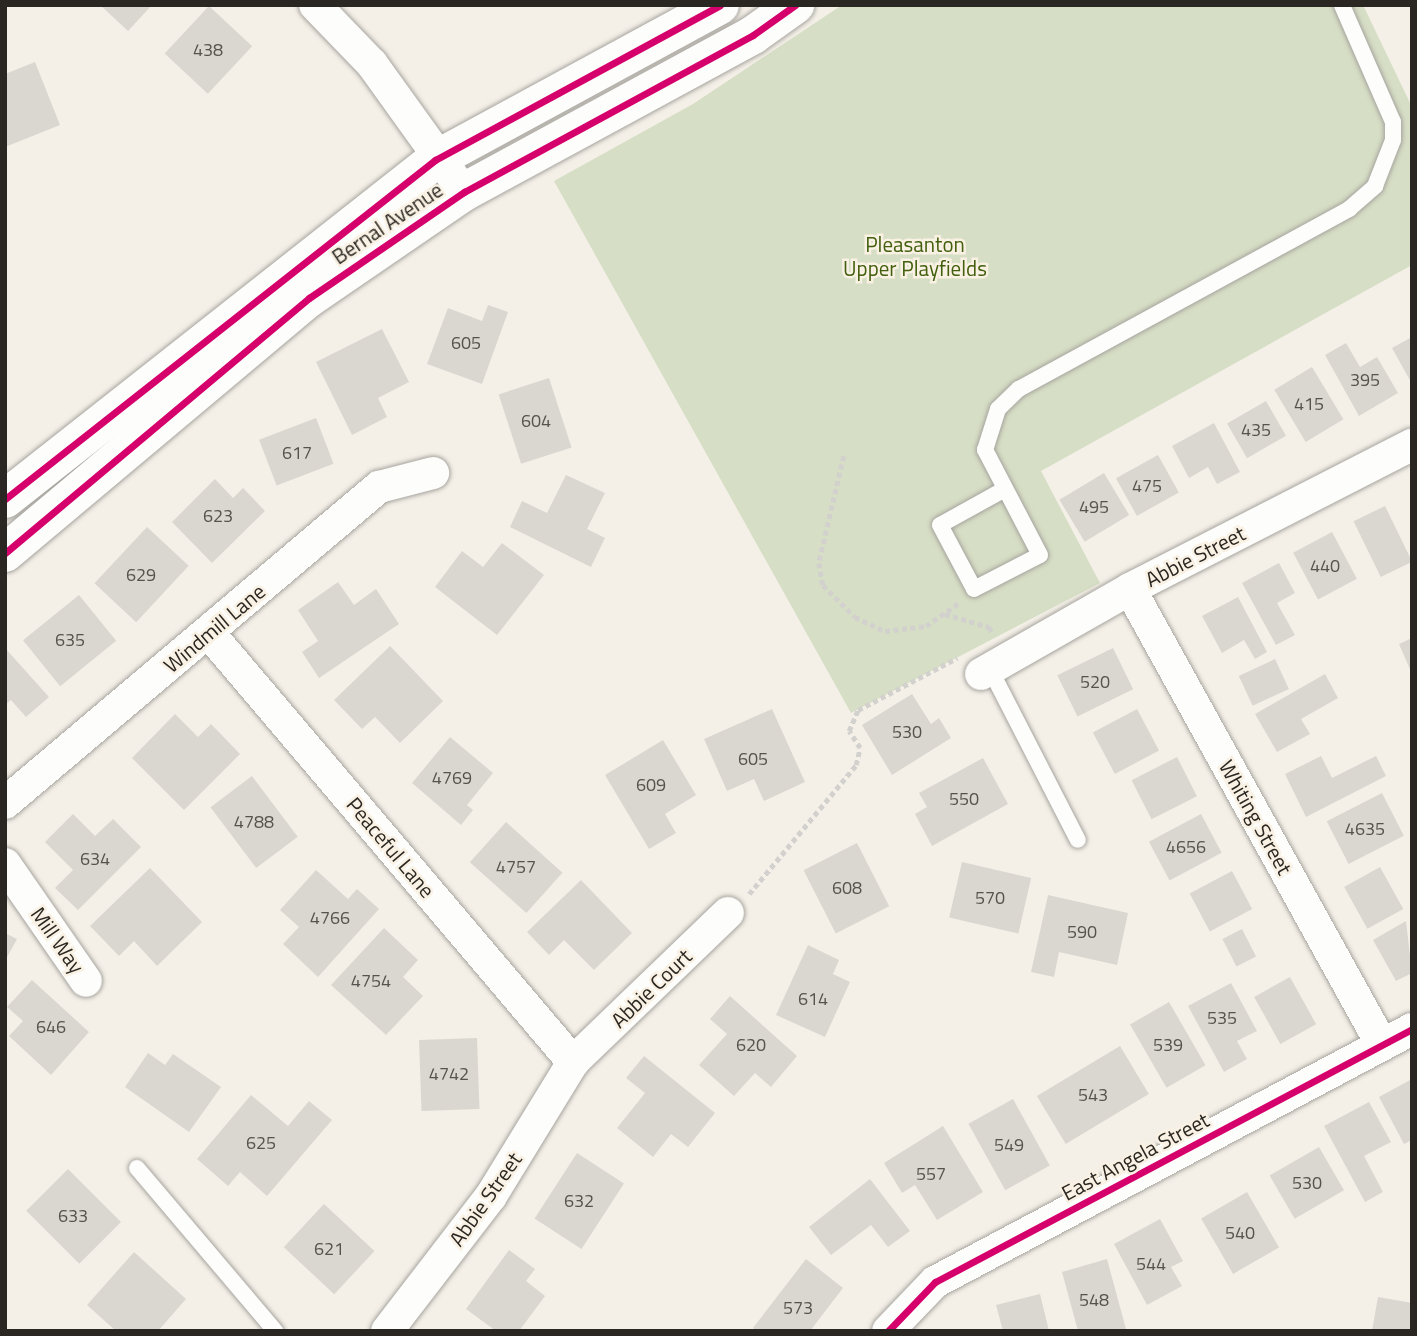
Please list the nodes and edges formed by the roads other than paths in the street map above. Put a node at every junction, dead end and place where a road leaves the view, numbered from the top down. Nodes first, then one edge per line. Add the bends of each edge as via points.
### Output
1 (314, 5) edge
2 (720, 5) edge
3 (795, 5) edge
4 (1342, 5) edge
5 (436, 160) junction
6 (464, 192) junction
7 (1410, 450) edge
8 (433, 473) dead end
9 (1005, 489) junction
10 (5, 499) edge
11 (5, 553) edge
12 (1130, 589) junction
13 (209, 633) junction
14 (979, 661) joint
15 (5, 803) edge
16 (1078, 841) dead end
17 (5, 864) edge
18 (728, 913) road end
19 (86, 981) dead end
20 (1412, 1029) edge
21 (1382, 1045) junction
22 (573, 1062) junction
23 (137, 1168) dead end
24 (275, 1331) edge
25 (387, 1331) edge
26 (888, 1331) edge

1 - 5 street via 372,64
2 - 5 main road, Bernal Avenue
3 - 6 main road, Bernal Avenue via 753,35
4 - 9 lane via 1393,122 1393,140 1375,186 1349,209 1018,389 998,409 985,450
5 - 6 street
5 - 10 main road, Bernal Avenue
6 - 11 main road, Bernal Avenue via 309,298
7 - 12 street, Abbie Street
8 - 13 street, Windmill Lane via 379,487
9 - 9 lane via 1040,555 974,589 940,525
12 - 14 street, Abbie Street
12 - 21 street, Whiting Street
13 - 15 street, Windmill Lane
13 - 22 street, Peaceful Lane
14 - 16 lane
17 - 19 street, Mill Way
18 - 22 street, Abbie Court
20 - 21 street, East Angela Street
21 - 26 street, East Angela Street via 935,1282
22 - 25 street, Abbie Street via 491,1196
23 - 24 lane

